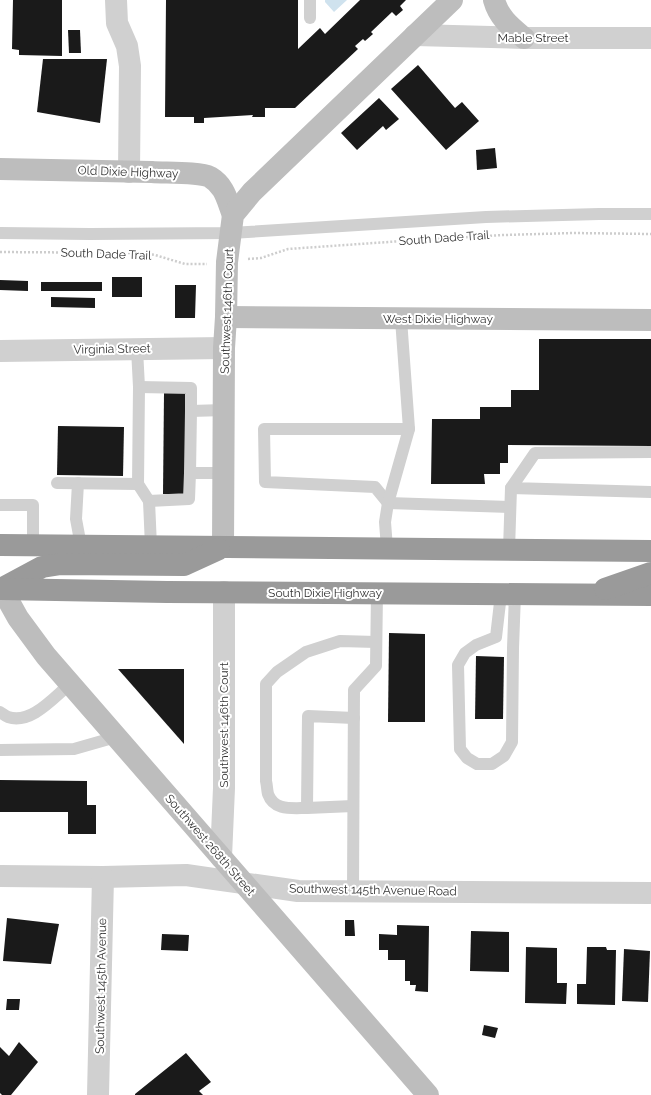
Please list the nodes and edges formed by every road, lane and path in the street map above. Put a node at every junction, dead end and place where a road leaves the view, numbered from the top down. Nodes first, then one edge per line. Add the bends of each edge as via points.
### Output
1 (116, 0) edge
2 (310, 0) edge
3 (452, 0) edge
4 (494, 0) edge
5 (310, 18) dead end
6 (415, 35) junction
7 (524, 38) junction
8 (651, 38) edge
9 (0, 169) edge
10 (129, 172) junction
11 (651, 214) edge
12 (232, 224) junction
13 (0, 233) edge
14 (651, 234) edge
15 (0, 252) edge
16 (245, 260) dead end
17 (212, 264) dead end
18 (226, 317) junction
19 (401, 319) junction
20 (651, 320) edge
21 (224, 348) junction
22 (137, 349) junction
23 (0, 352) edge
24 (139, 387) junction
25 (224, 410) junction
26 (191, 411) junction
27 (409, 429) junction
28 (651, 452) edge
29 (190, 473) junction
30 (223, 473) junction
31 (57, 483) dead end
32 (78, 483) junction
33 (138, 484) junction
34 (511, 488) junction
35 (651, 492) edge
36 (149, 501) junction
37 (388, 503) junction
38 (0, 505) edge
39 (510, 507) junction
40 (0, 545) edge
41 (33, 545) junction
42 (81, 546) junction
43 (151, 546) junction
44 (223, 547) junction
45 (387, 548) junction
46 (510, 550) junction
47 (651, 551) edge
48 (651, 573) edge
49 (1, 588) edge
50 (224, 592) junction
51 (377, 593) junction
52 (508, 594) junction
53 (591, 594) junction
54 (651, 595) edge
55 (496, 637) junction
56 (376, 642) junction
57 (513, 648) junction
58 (70, 684) junction
59 (2, 718) edge
60 (354, 718) junction
61 (116, 737) junction
62 (0, 750) edge
63 (353, 806) junction
64 (307, 808) junction
65 (221, 857) junction
66 (0, 876) edge
67 (103, 877) junction
68 (243, 883) junction
69 (353, 891) junction
70 (651, 894) edge
71 (98, 1095) edge
72 (428, 1095) edge

1 - 10 street via 117,23 129,58
2 - 5 lane
3 - 6 street
4 - 7 street via 504,20
6 - 7 street, Mable Street
6 - 12 street via 252,192
7 - 8 street, Mable Street
9 - 10 street, Old Dixie Highway
10 - 12 street, Old Dixie Highway via 208,176 221,186 226,195
11 - 12 lane
12 - 13 lane via 106,234
12 - 18 street, Southwest 146th Court via 227,262
14 - 16 path, South Dade Trail via 525,234 417,240 288,249 261,258
15 - 17 path, South Dade Trail via 141,253 185,264
18 - 19 street, West Dixie Highway
18 - 21 street, Southwest 146th Court
19 - 20 street, West Dixie Highway
19 - 27 lane
21 - 22 street, Virginia Street
21 - 25 street, Southwest 146th Court
22 - 23 street, Virginia Street
22 - 24 lane
24 - 26 lane via 191,388
24 - 33 lane
25 - 26 lane
25 - 30 street, Southwest 146th Court
26 - 29 lane
27 - 37 lane
27 - 37 lane via 264,429 265,482 375,487
28 - 34 lane via 535,453
29 - 30 lane
29 - 36 lane via 189,499
30 - 44 street, Southwest 146th Court
31 - 32 lane
32 - 33 lane
32 - 42 lane via 76,519
33 - 36 lane
34 - 35 lane
34 - 39 lane
36 - 43 lane
37 - 39 lane
37 - 45 lane via 385,522
38 - 41 lane via 33,506
39 - 46 lane
40 - 41 highway
41 - 42 highway
42 - 43 highway
43 - 44 highway
44 - 45 highway
44 - 49 highway via 184,565 61,564 42,567
45 - 46 highway
46 - 47 highway
48 - 53 highway
49 - 50 highway, South Dixie Highway
49 - 58 street, Southwest 268th Street via 18,618
50 - 51 highway, South Dixie Highway
50 - 65 street, Southwest 146th Court via 224,788
51 - 52 highway, South Dixie Highway
51 - 56 lane
52 - 53 highway, South Dixie Highway
52 - 55 lane
52 - 57 lane
53 - 54 highway, South Dixie Highway
55 - 57 lane
55 - 57 lane via 476,645 465,653 458,665 460,749 467,758 477,764 492,764 504,756 512,742
56 - 60 lane via 376,666 354,690
56 - 64 lane via 340,641 306,652 277,672 266,684 268,794 272,801 283,808
58 - 59 lane via 30,716 18,719
58 - 61 street, Southwest 268th Street
60 - 63 lane
60 - 64 lane via 308,716
61 - 62 lane via 74,749
61 - 65 street, Southwest 268th Street
63 - 64 lane
63 - 69 lane
65 - 68 street, Southwest 268th Street
66 - 67 street, Southwest 145th Avenue Road
67 - 68 street, Southwest 145th Avenue Road via 186,876
67 - 71 street, Southwest 145th Avenue
68 - 69 street, Southwest 145th Avenue Road via 298,891
68 - 72 street, Southwest 268th Street
69 - 70 street, Southwest 145th Avenue Road

